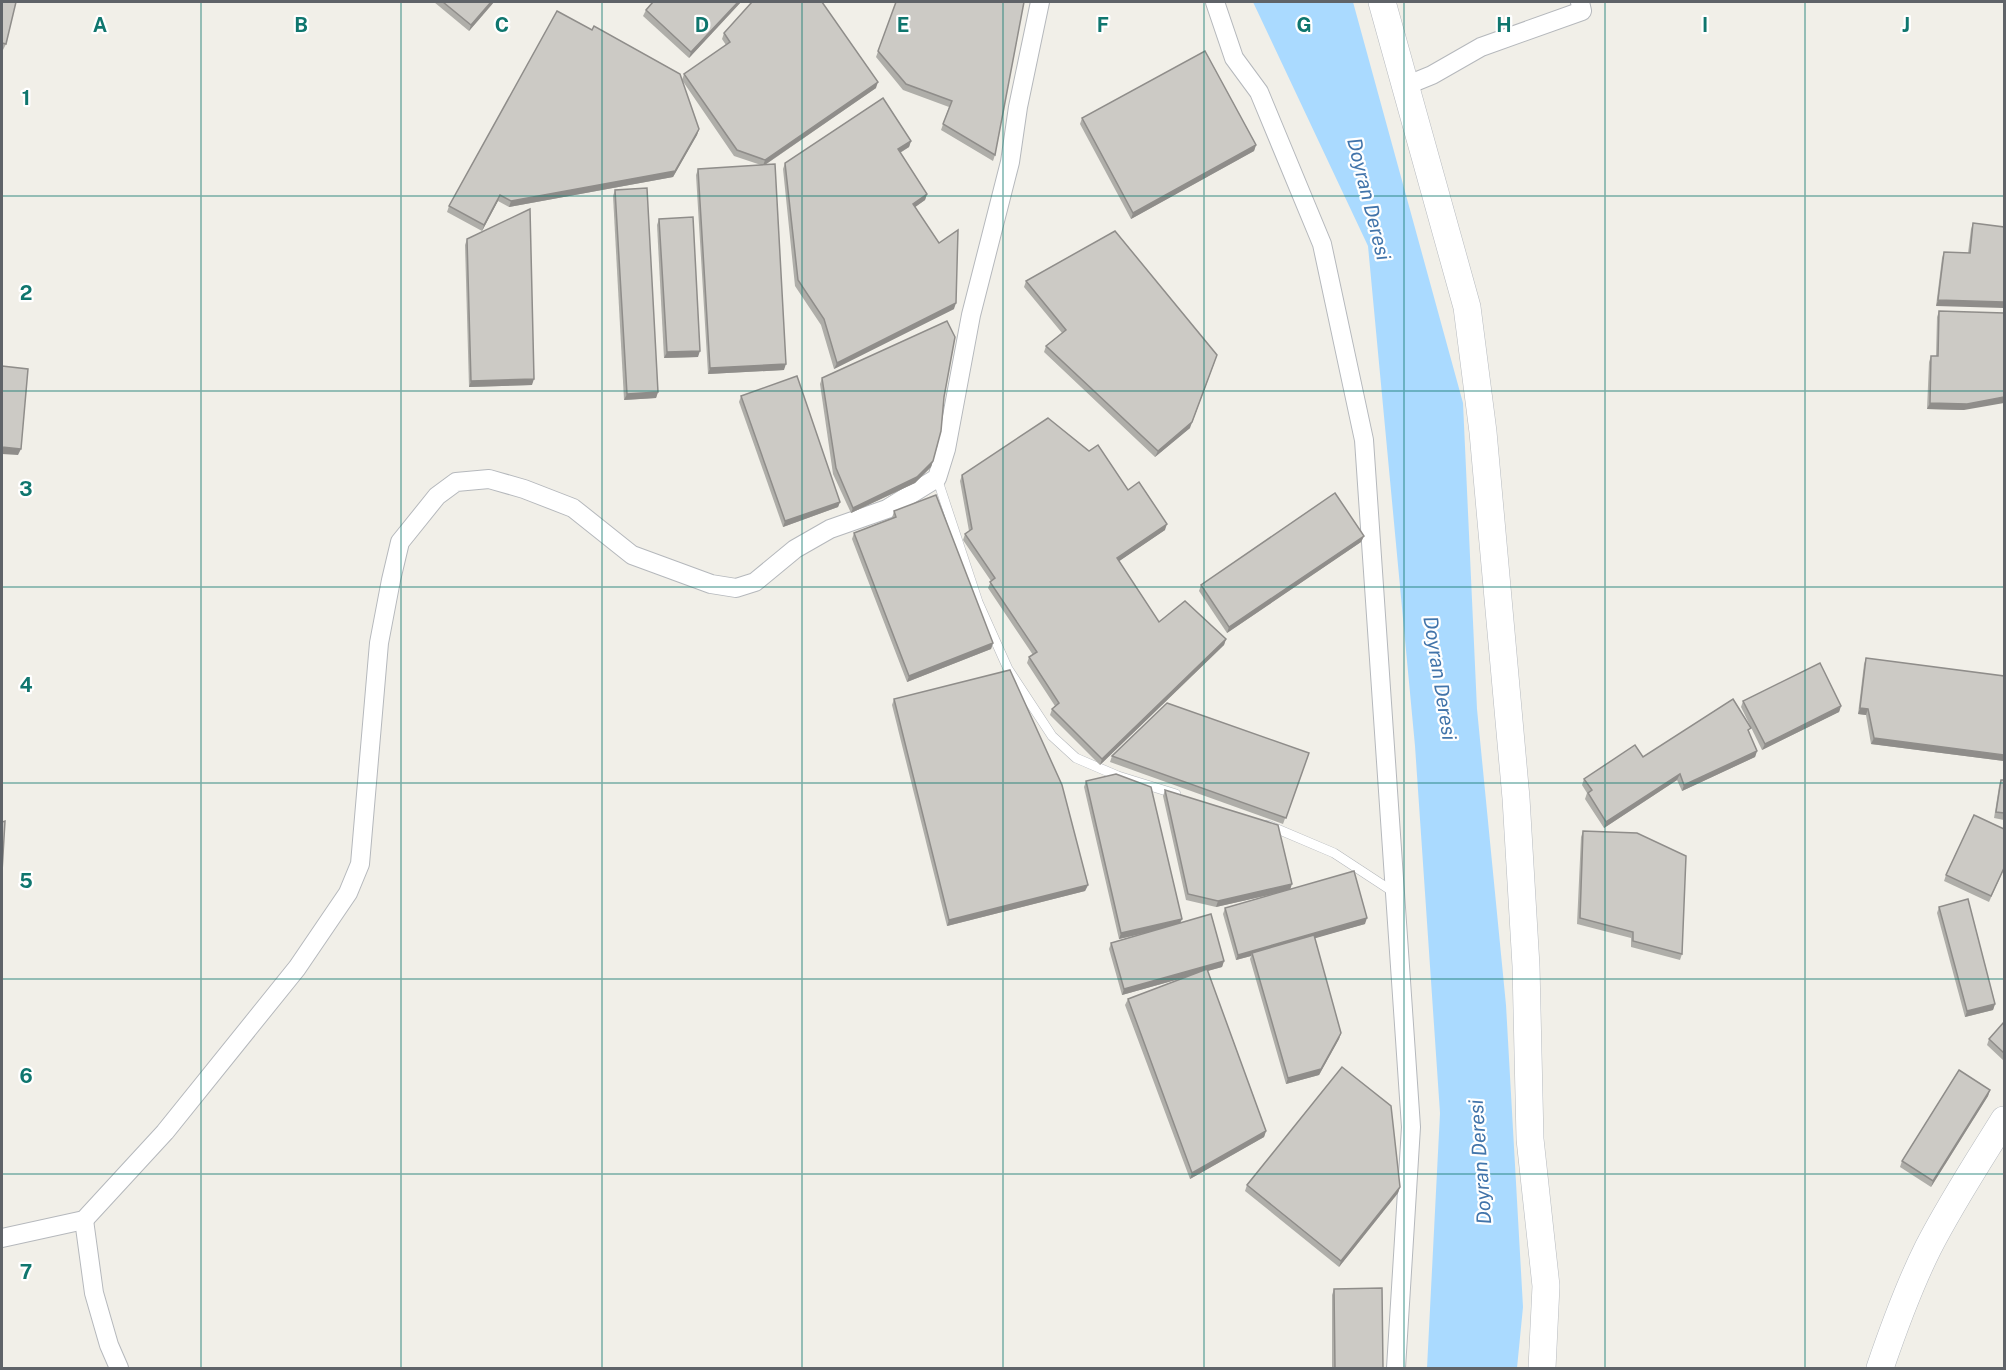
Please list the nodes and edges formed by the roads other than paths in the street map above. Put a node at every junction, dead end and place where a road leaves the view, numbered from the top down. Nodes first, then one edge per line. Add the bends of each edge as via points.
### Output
1 (1040, 2) edge
2 (1215, 2) edge
3 (1382, 2) edge
4 (1580, 2) edge
5 (1405, 86) junction
6 (937, 478) junction
7 (1183, 796) edge
8 (1259, 821) edge
9 (1395, 893) junction
10 (2004, 1120) edge
11 (84, 1220) junction
12 (2, 1238) edge
13 (119, 1368) edge
14 (1396, 1368) edge
15 (1542, 1368) edge
16 (1880, 1368) edge

1 - 6 street via 1010,162 971,315
2 - 9 street via 1234,58 1259,92 1322,244 1364,440
3 - 5 street
4 - 5 street via 1582,10 1481,47
5 - 15 street via 1467,307 1483,432 1526,966 1530,1139 1546,1286
6 - 7 lane via 978,602 1008,669 1052,736 1076,758
6 - 11 street via 887,509 830,529 795,549 755,582 736,588 711,584 632,555 573,508 524,489 489,479 456,482 437,496 400,542 391,580 379,643 360,864 348,893 297,968 165,1132
8 - 9 lane via 1334,853
9 - 14 street via 1411,1127
10 - 16 street via 1928,1249 1896,1319
11 - 12 street
11 - 13 street via 94,1293

